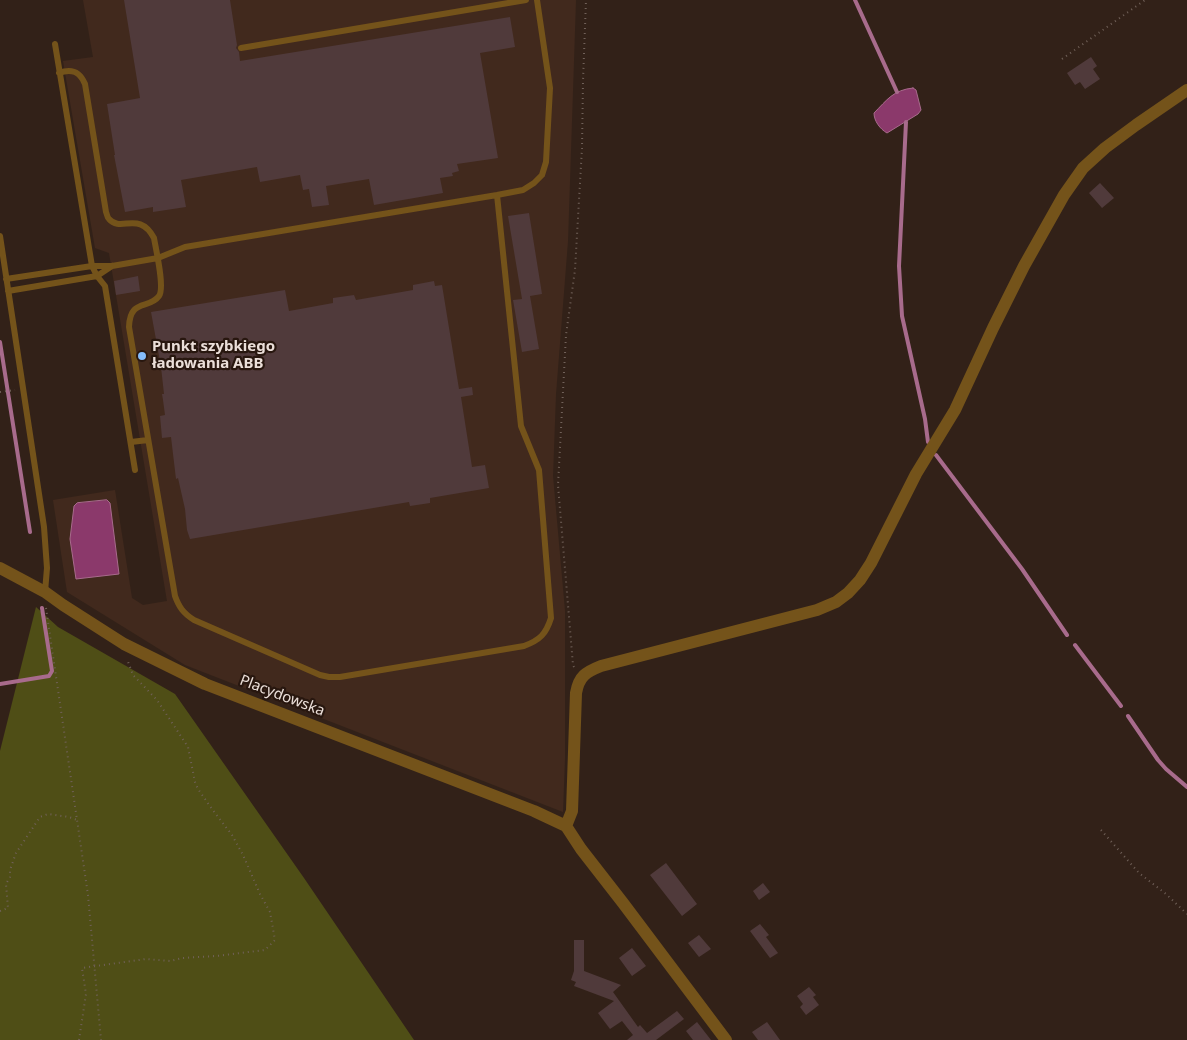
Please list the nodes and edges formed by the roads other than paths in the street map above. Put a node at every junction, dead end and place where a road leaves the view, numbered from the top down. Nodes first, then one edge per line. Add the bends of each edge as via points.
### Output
1 (526, 0) edge
2 (536, 0) edge
3 (55, 44) dead end
4 (241, 48) dead end
5 (59, 73) junction
6 (1187, 90) edge
7 (497, 195) junction
8 (0, 236) edge
9 (158, 258) junction
10 (92, 266) junction
11 (112, 266) junction
12 (97, 276) junction
13 (6, 279) junction
14 (8, 291) junction
15 (148, 440) junction
16 (131, 442) junction
17 (135, 470) dead end
18 (0, 568) edge
19 (45, 592) junction
20 (566, 826) junction
21 (726, 1040) edge

1 - 4 lane
2 - 7 lane via 550,88 546,162 534,184 523,190
3 - 5 lane
5 - 9 lane via 70,70 82,77 110,220 116,224 144,225 154,238
5 - 10 lane
6 - 20 street via 1105,148 1083,168 1064,195 993,328 955,410 916,474 871,563 848,593 817,610 601,666 581,677 576,693 572,811
7 - 9 lane via 185,247
7 - 15 lane via 521,426 539,470 551,618 548,629 534,643 329,678 194,620 184,614 175,596
8 - 13 lane
9 - 11 lane
9 - 15 lane via 160,296 136,308 129,318
10 - 11 lane
10 - 12 lane
10 - 13 lane
11 - 12 lane
12 - 14 lane
12 - 16 lane via 105,286
13 - 14 lane
14 - 19 lane via 44,526
15 - 16 lane
16 - 17 lane
18 - 19 street, Placydowska
19 - 20 street, Placydowska via 124,644 205,684
20 - 21 street

